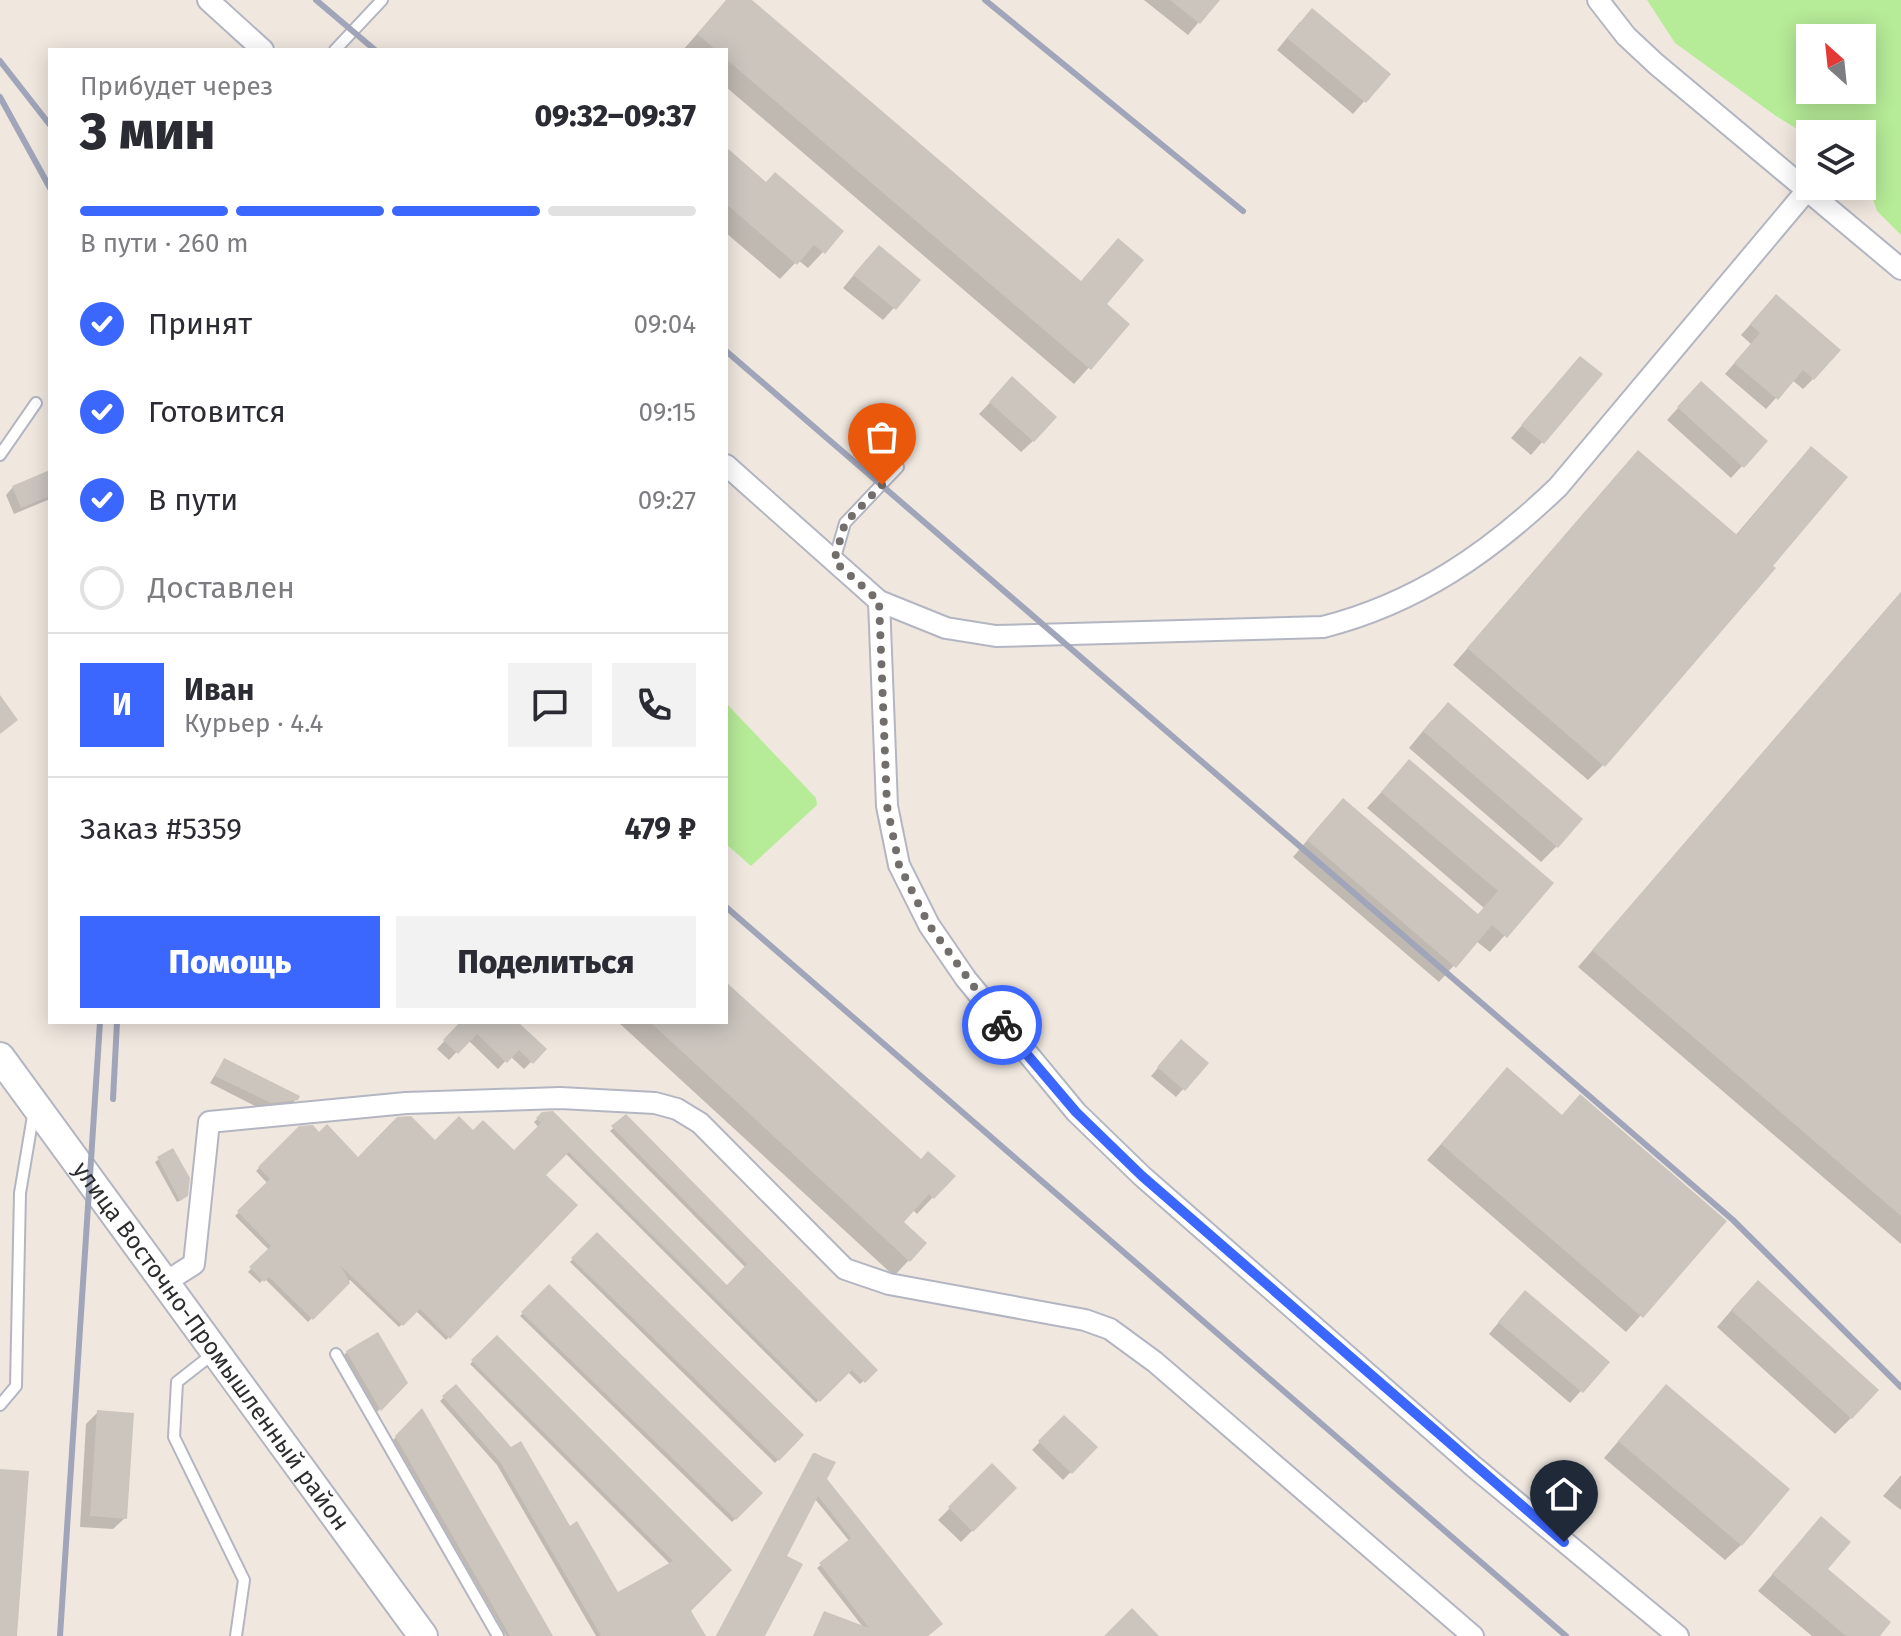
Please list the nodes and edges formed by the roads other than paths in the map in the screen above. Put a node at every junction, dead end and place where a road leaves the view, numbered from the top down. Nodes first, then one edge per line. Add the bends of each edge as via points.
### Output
1 (208, 0) edge
2 (382, 0) edge
3 (1598, 0) edge
4 (261, 48) edge
5 (337, 48) edge
6 (1796, 179) edge
7 (1799, 200) edge
8 (1821, 200) edge
9 (1901, 269) edge
10 (36, 403) dead end
11 (0, 455) edge
12 (728, 467) edge
13 (898, 467) dead end
14 (834, 561) junction
15 (879, 601) junction
16 (0, 1057) edge
17 (35, 1104) junction
18 (164, 1283) junction
19 (215, 1352) junction
20 (336, 1354) dead end
21 (0, 1405) edge
22 (236, 1636) edge
23 (423, 1636) edge
24 (498, 1636) edge
25 (1473, 1636) edge
26 (1678, 1636) edge

1 - 4 street
2 - 5 lane
3 - 6 street via 1656,64
7 - 15 street via 1558,487 1527,517 1423,590 1371,615 1323,627 996,636 946,628
8 - 9 street
10 - 11 lane
12 - 14 street
13 - 14 lane via 845,523
14 - 15 street
15 - 26 street via 887,806 899,865 929,925 966,979 1076,1112 1142,1176 1473,1466
16 - 17 street, улица Восточно-Промышленный район
17 - 18 street, улица Восточно-Промышленный район
17 - 21 lane via 20,1193 16,1386
18 - 19 street, улица Восточно-Промышленный район
18 - 25 street via 194,1264 209,1122 406,1103 546,1098 655,1103 700,1123 845,1269 889,1284 1110,1329
19 - 22 lane via 177,1382 174,1437 244,1580
19 - 23 street, улица Восточно-Промышленный район
20 - 24 lane

